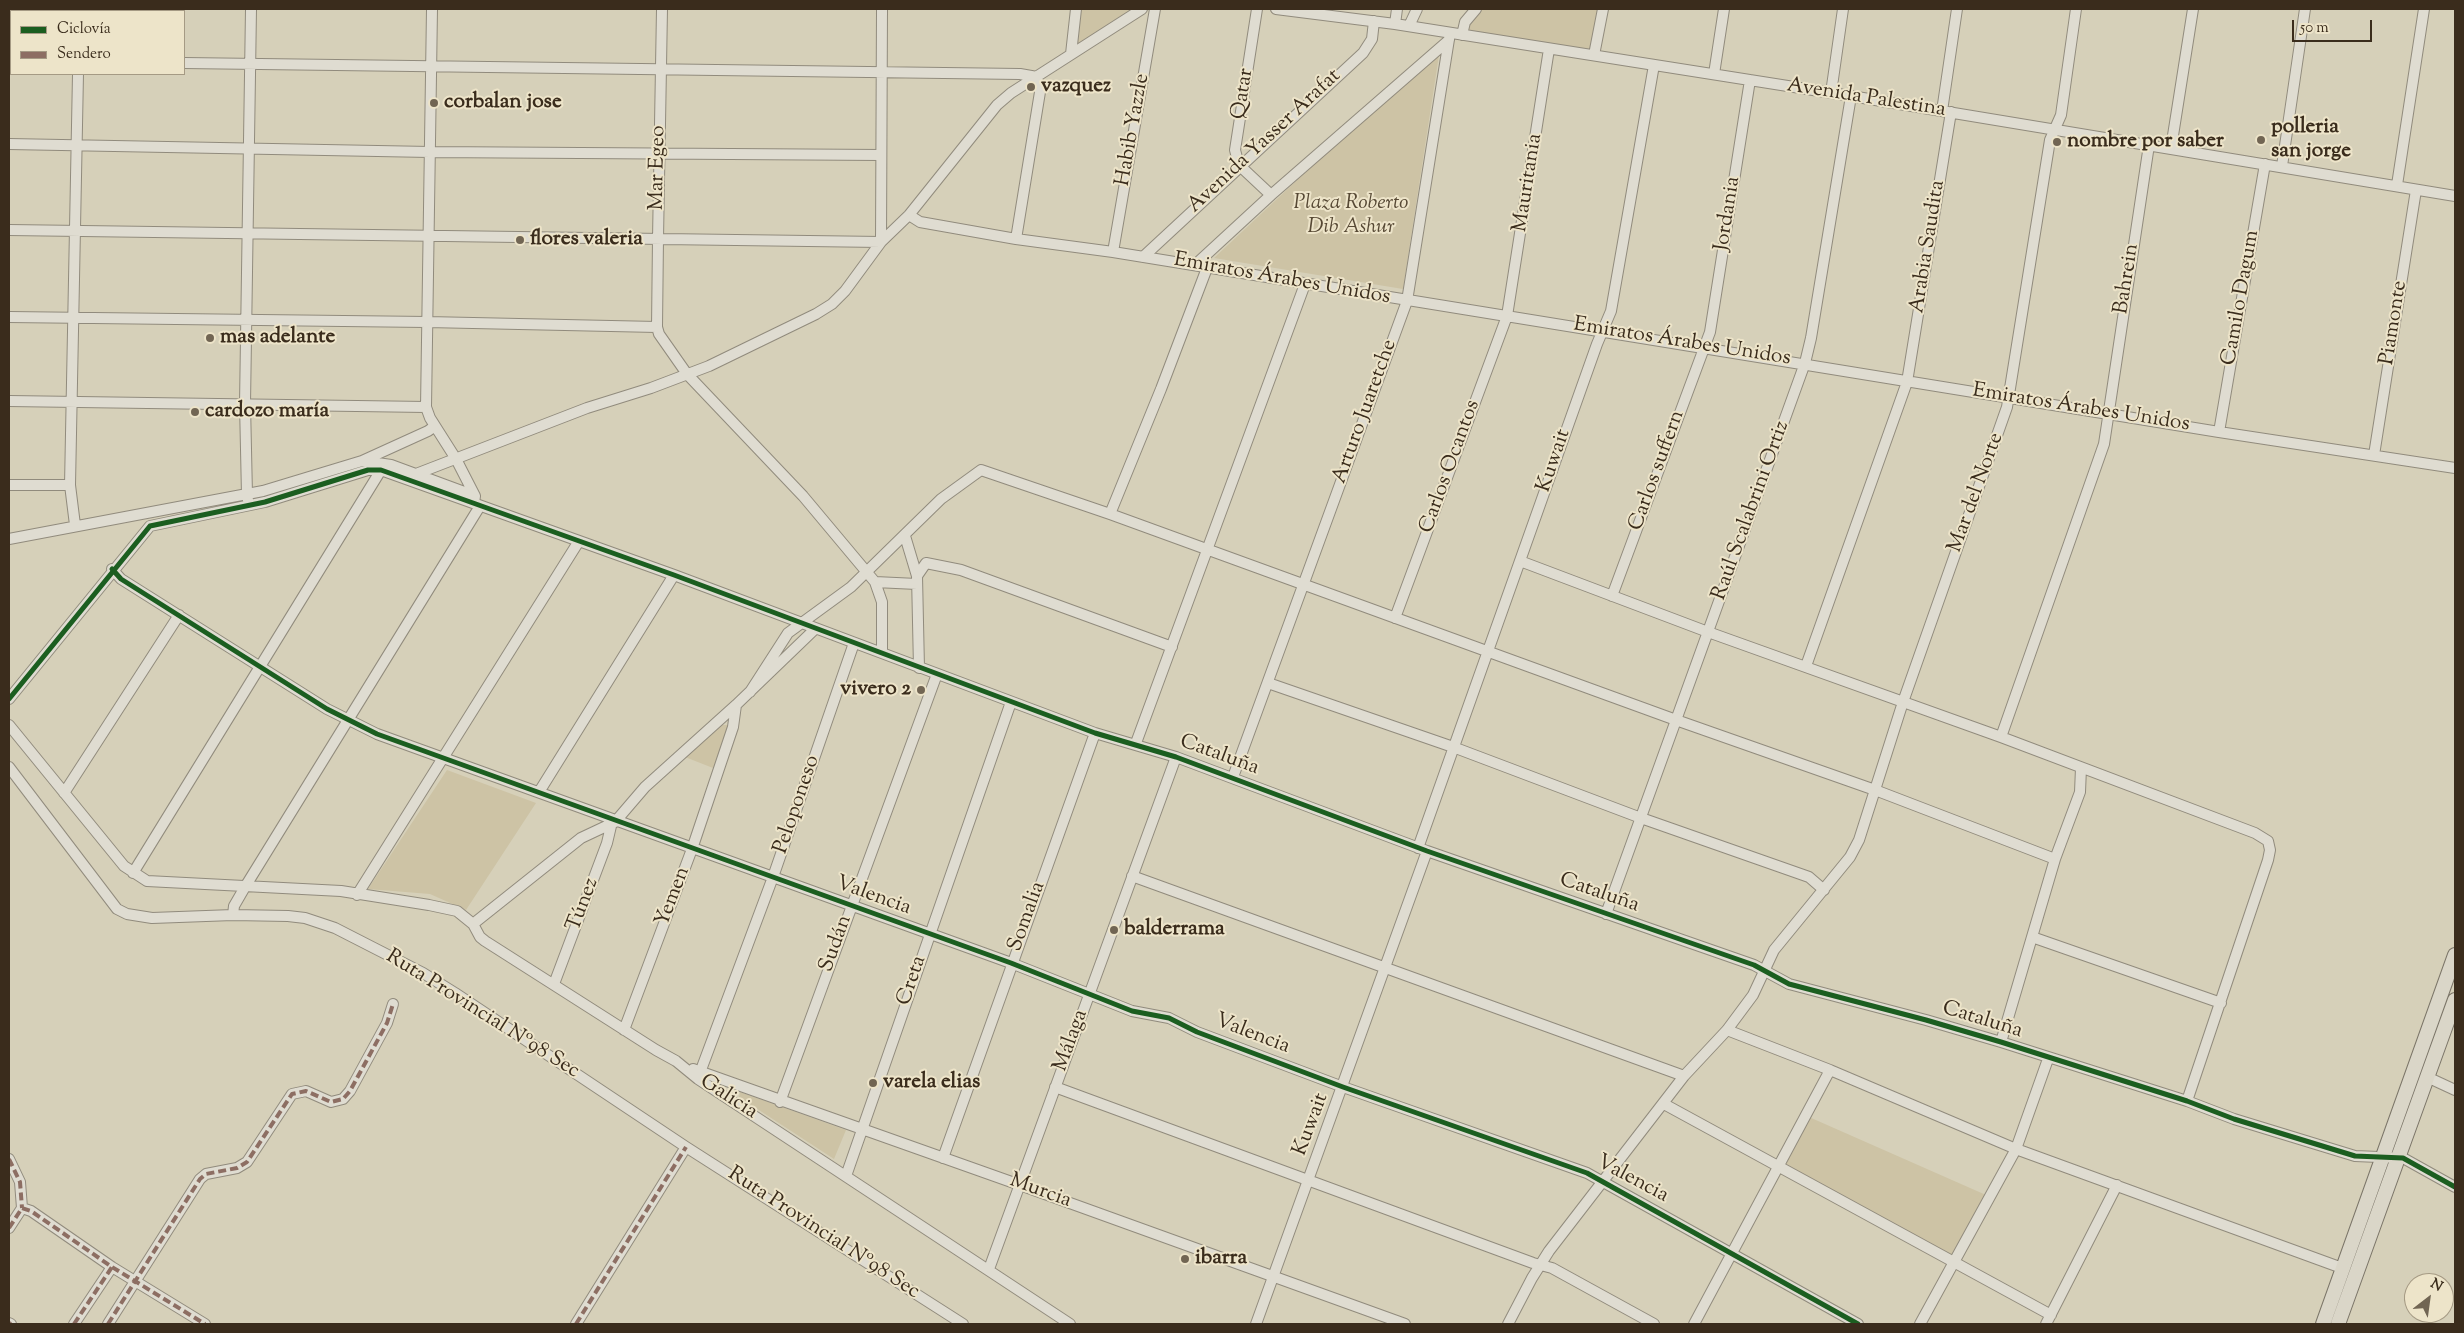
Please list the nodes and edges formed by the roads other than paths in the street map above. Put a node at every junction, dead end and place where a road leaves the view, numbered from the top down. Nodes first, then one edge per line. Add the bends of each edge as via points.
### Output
1 (251, 9) edge
2 (432, 9) edge
3 (662, 9) edge
4 (882, 9) edge
5 (1076, 9) edge
6 (1142, 9) edge
7 (1156, 9) edge
8 (1257, 9) edge
9 (1281, 9) edge
10 (1397, 9) edge
11 (1416, 9) edge
12 (1476, 9) edge
13 (1603, 9) edge
14 (1724, 9) edge
15 (1843, 9) edge
16 (1957, 9) edge
17 (2076, 9) edge
18 (2193, 9) edge
19 (2305, 9) edge
20 (2424, 9) edge
21 (1374, 21) junction
22 (1395, 24) junction
23 (1409, 26) junction
24 (1462, 35) junction
25 (1449, 37) junction
26 (1550, 49) junction
27 (1071, 54) junction
28 (1594, 55) junction
29 (185, 63) edge
30 (251, 63) junction
31 (1654, 65) junction
32 (431, 67) junction
33 (661, 69) junction
34 (882, 73) junction
35 (1714, 74) junction
36 (78, 75) edge
37 (1037, 77) junction
38 (1750, 80) junction
39 (1831, 93) junction
40 (1851, 96) junction
41 (1947, 112) junction
42 (2054, 129) junction
43 (9, 144) edge
44 (78, 145) junction
45 (2149, 145) junction
46 (248, 147) junction
47 (2171, 148) junction
48 (430, 152) junction
49 (661, 153) junction
50 (881, 154) junction
51 (2265, 164) junction
52 (1239, 165) junction
53 (2282, 166) junction
54 (2397, 186) junction
55 (2416, 190) junction
56 (1271, 195) junction
57 (2455, 196) edge
58 (910, 215) junction
59 (9, 230) edge
60 (76, 231) junction
61 (248, 233) junction
62 (429, 236) junction
63 (1016, 238) junction
64 (658, 239) junction
65 (881, 242) junction
66 (1113, 252) junction
67 (1143, 257) junction
68 (1196, 265) junction
69 (1207, 268) junction
70 (1305, 284) junction
71 (1406, 301) junction
72 (1507, 316) junction
73 (9, 317) edge
74 (72, 318) junction
75 (246, 320) junction
76 (427, 322) junction
77 (657, 327) junction
78 (1604, 330) junction
79 (1704, 347) junction
80 (1805, 363) junction
81 (687, 374) junction
82 (1907, 382) junction
83 (2010, 397) junction
84 (9, 401) edge
85 (72, 401) junction
86 (245, 404) junction
87 (426, 407) junction
88 (2107, 412) junction
89 (435, 426) junction
90 (2219, 432) junction
91 (2374, 455) junction
92 (456, 459) junction
93 (362, 461) junction
94 (2455, 468) edge
95 (381, 470) junction
96 (416, 474) junction
97 (9, 485) edge
98 (70, 485) junction
99 (248, 500) junction
100 (476, 502) junction
101 (148, 512) junction
102 (1110, 514) junction
103 (75, 525) junction
104 (150, 526) junction
105 (904, 536) junction
106 (9, 539) edge
107 (579, 541) junction
108 (1207, 548) junction
109 (1520, 561) junction
110 (112, 569) junction
111 (865, 573) junction
112 (674, 575) junction
113 (917, 580) junction
114 (875, 582) junction
115 (1304, 584) junction
116 (1612, 596) junction
117 (178, 615) junction
118 (1395, 618) junction
119 (801, 623) junction
120 (815, 629) junction
121 (1708, 632) junction
122 (854, 643) junction
123 (1172, 647) junction
124 (1487, 650) junction
125 (882, 653) junction
126 (1806, 666) junction
127 (260, 667) junction
128 (919, 668) junction
129 (936, 674) junction
130 (1268, 683) junction
131 (750, 692) junction
132 (9, 699) edge
133 (1011, 702) junction
134 (1903, 702) junction
135 (736, 705) junction
136 (1676, 720) junction
137 (348, 721) junction
138 (9, 725) edge
139 (1095, 733) junction
140 (2001, 736) junction
141 (1136, 743) junction
142 (1454, 747) junction
143 (1176, 757) junction
144 (443, 758) junction
145 (9, 766) edge
146 (2081, 768) junction
147 (1233, 777) junction
148 (1875, 790) junction
149 (539, 792) junction
150 (64, 793) junction
151 (1641, 818) junction
152 (613, 824) junction
153 (692, 849) junction
154 (1422, 849) junction
155 (2055, 859) junction
156 (133, 873) junction
157 (1132, 876) junction
158 (773, 877) junction
159 (245, 887) junction
160 (1824, 890) junction
161 (357, 895) junction
162 (851, 905) junction
163 (1606, 914) junction
164 (233, 915) junction
165 (473, 924) junction
166 (929, 935) junction
167 (2032, 936) junction
168 (2455, 955) edge
169 (1011, 963) junction
170 (1386, 969) junction
171 (1764, 970) junction
172 (554, 984) junction
173 (1090, 993) junction
174 (2455, 1000) edge
175 (2221, 1003) junction
176 (393, 1004) dead end
177 (624, 1030) junction
178 (1727, 1030) junction
179 (2000, 1042) junction
180 (2048, 1059) junction
181 (1830, 1070) junction
182 (698, 1076) junction
183 (1684, 1076) junction
184 (2427, 1077) junction
185 (1343, 1087) junction
186 (1055, 1088) junction
187 (2455, 1090) edge
188 (2187, 1101) junction
189 (780, 1102) junction
190 (1664, 1104) junction
191 (862, 1130) junction
192 (686, 1147) junction
193 (2016, 1149) junction
194 (943, 1158) junction
195 (2382, 1158) junction
196 (2398, 1158) junction
197 (9, 1159) edge
198 (1779, 1166) junction
199 (846, 1176) junction
200 (1307, 1181) junction
201 (1603, 1181) junction
202 (1020, 1185) junction
203 (2117, 1185) junction
204 (2455, 1187) edge
205 (22, 1208) junction
206 (9, 1228) edge
207 (1732, 1253) junction
208 (1954, 1261) junction
209 (1539, 1265) junction
210 (112, 1267) junction
211 (2342, 1268) junction
212 (989, 1269) junction
213 (1273, 1277) junction
214 (136, 1281) junction
215 (2051, 1315) junction
216 (74, 1324) edge
217 (108, 1324) edge
218 (205, 1324) edge
219 (576, 1324) edge
220 (963, 1324) edge
221 (1070, 1324) edge
222 (1256, 1324) edge
223 (1405, 1324) edge
224 (1508, 1324) edge
225 (1654, 1324) edge
226 (1694, 1324) edge
227 (1858, 1324) edge
228 (1920, 1324) edge
229 (2046, 1324) edge
230 (2323, 1324) edge
231 (2338, 1324) edge

1 - 30 street
2 - 32 street
3 - 33 street, Mar Egeo
4 - 34 street
5 - 27 street
6 - 27 street
7 - 66 street, Habib Yazzle
8 - 52 street, Qatar via 1235,150
9 - 21 street, Avenida Palestina
10 - 22 street
11 - 23 street
12 - 24 street via 1465,22
13 - 28 street
14 - 35 street
15 - 39 street
16 - 41 street, Arabia Saudita
17 - 42 street, Mar del Norte via 2060,115
18 - 47 street
19 - 53 street
20 - 54 street
21 - 22 street, Avenida Palestina
21 - 52 street, Avenida Yasser Arafat via 1372,39 1362,53
22 - 23 street, Avenida Palestina
23 - 25 street, Avenida Palestina
24 - 25 street, Avenida Palestina
24 - 26 street, Avenida Palestina
25 - 56 street, Avenida Yasser Arafat
25 - 71 street, Arturo Juaretche
26 - 28 street, Avenida Palestina
26 - 72 street, Mauritania
27 - 37 street
28 - 31 street, Avenida Palestina
29 - 30 street
30 - 32 street
30 - 46 street
31 - 35 street, Avenida Palestina
31 - 78 street, Kuwait via 1611,311
32 - 33 street
32 - 48 street
33 - 34 street
33 - 49 street, Mar Egeo
34 - 37 street via 1020,74
34 - 50 street
35 - 38 street, Avenida Palestina
36 - 44 street
37 - 58 street via 997,105
37 - 63 street via 1040,92
38 - 39 street, Avenida Palestina
38 - 79 street, Jordania via 1710,332
39 - 40 street, Avenida Palestina
40 - 41 street, Avenida Palestina
40 - 80 street, Raúl Scalabrini Ortiz
41 - 42 street, Avenida Palestina
41 - 82 street, Arabia Saudita
42 - 45 street, Avenida Palestina
42 - 83 street, Mar del Norte
43 - 44 street
44 - 46 street
44 - 60 street
45 - 47 street, Avenida Palestina
45 - 88 street, Bahrein
46 - 48 street
46 - 61 street
47 - 51 street, Avenida Palestina
48 - 49 street
48 - 62 street
49 - 50 street
49 - 64 street, Mar Egeo
50 - 65 street
51 - 53 street, Avenida Palestina
51 - 90 street, Camilo Dagum
52 - 56 street
52 - 67 street, Avenida Yasser Arafat
53 - 54 street, Avenida Palestina
54 - 55 street, Avenida Palestina
55 - 57 street, Avenida Palestina
55 - 91 street, Piamonte
56 - 68 street, Avenida Yasser Arafat
58 - 63 street, Emiratos Árabes Unidos via 920,222
58 - 65 street
59 - 60 street
60 - 61 street
60 - 74 street
61 - 62 street
61 - 75 street
62 - 64 street
62 - 76 street
63 - 66 street, Emiratos Árabes Unidos
64 - 65 street
64 - 77 street, Mar Egeo
65 - 81 street via 832,304
66 - 67 street, Emiratos Árabes Unidos
67 - 68 street, Emiratos Árabes Unidos
68 - 69 street, Emiratos Árabes Unidos
69 - 70 street, Emiratos Árabes Unidos
69 - 102 street
70 - 71 street, Emiratos Árabes Unidos
70 - 108 street
71 - 72 street, Emiratos Árabes Unidos
71 - 115 street, Arturo Juaretche
72 - 78 street, Emiratos Árabes Unidos
72 - 118 street, Carlos Ocantos
73 - 74 street
74 - 75 street
74 - 85 street
75 - 76 street
75 - 86 street
76 - 77 street
76 - 87 street
77 - 81 street via 662,340
78 - 79 street, Emiratos Árabes Unidos
78 - 109 street, Kuwait
79 - 80 street, Emiratos Árabes Unidos
79 - 116 street, Carlos suffern
80 - 82 street, Emiratos Árabes Unidos
80 - 121 street, Raúl Scalabrini Ortiz
81 - 92 street via 587,408
81 - 111 street via 803,496
82 - 83 street, Emiratos Árabes Unidos
82 - 126 street, Arabia Saudita
83 - 88 street, Emiratos Árabes Unidos
83 - 134 street, Mar del Norte
84 - 85 street
85 - 86 street
85 - 98 street
86 - 87 street
86 - 99 street
87 - 89 street
88 - 90 street, Emiratos Árabes Unidos
88 - 140 street, Bahrein via 2099,461
89 - 92 street
89 - 93 street
90 - 91 street, Emiratos Árabes Unidos
91 - 94 street, Emiratos Árabes Unidos
92 - 96 street
92 - 100 street
93 - 96 street via 391,465
93 - 99 street
95 - 99 street via 368,470 300,493
95 - 100 street
95 - 127 street
96 - 100 street
97 - 98 street
98 - 103 street
99 - 101 street
99 - 104 street
100 - 107 street, Cataluña
100 - 137 street
101 - 103 street
101 - 104 street
102 - 105 street via 981,470 942,499
102 - 108 street
103 - 106 street
104 - 110 street
105 - 111 street
105 - 113 street
107 - 112 street, Cataluña
107 - 144 street
108 - 115 street
108 - 123 street
109 - 116 street
109 - 124 street, Kuwait
110 - 117 street, Valencia via 121,579
110 - 132 street
111 - 114 street
111 - 119 street
112 - 119 street, Cataluña
112 - 149 street
113 - 114 street
113 - 123 street via 926,563 961,570
113 - 128 street
114 - 125 street via 882,602
115 - 118 street
115 - 130 street, Arturo Juaretche
116 - 121 street
117 - 127 street, Valencia
117 - 150 street
118 - 124 street
119 - 120 street, Cataluña
119 - 131 street via 782,640
120 - 122 street, Cataluña
120 - 131 street
121 - 126 street
121 - 136 street, Raúl Scalabrini Ortiz
122 - 125 street, Cataluña
122 - 158 street, Peloponeso
123 - 141 street
124 - 136 street
124 - 142 street, Kuwait
125 - 128 street, Cataluña
126 - 134 street
127 - 137 street, Valencia
127 - 156 street
128 - 129 street, Cataluña
129 - 133 street, Cataluña
129 - 162 street, Sudán
130 - 142 street
130 - 147 street, Arturo Juaretche
131 - 135 street
133 - 139 street, Cataluña
133 - 166 street, Creta
134 - 140 street
134 - 148 street, Mar del Norte
135 - 152 street via 645,787
135 - 153 street, Yemen via 733,728
136 - 148 street
136 - 151 street, Raúl Scalabrini Ortiz
137 - 144 street, Valencia
137 - 159 street
138 - 150 street
139 - 141 street, Cataluña
139 - 169 street, Somalia
140 - 146 street
141 - 143 street, Cataluña
142 - 151 street
142 - 154 street, Kuwait
143 - 147 street, Cataluña
143 - 157 street, Málaga
144 - 149 street, Valencia
144 - 161 street
145 - 164 street, Ruta Provincial Nº98 Sec via 117,909 152,918
146 - 155 street via 2080,792
146 - 175 street via 2255,833 2268,841 2268,860
147 - 154 street, Cataluña
148 - 155 street
148 - 160 street, Mar del Norte via 1855,849
149 - 152 street, Valencia
150 - 156 street
151 - 160 street via 1809,877
151 - 163 street, Raúl Scalabrini Ortiz
152 - 153 street, Valencia
152 - 165 street via 581,838
152 - 172 street, Túnez
153 - 158 street, Valencia
153 - 177 street, Yemen
154 - 163 street, Cataluña
154 - 170 street, Kuwait
155 - 167 street
156 - 159 street, Galicia via 147,881
157 - 170 street
157 - 173 street, Málaga
158 - 162 street, Valencia
158 - 182 street, Peloponeso
159 - 161 street, Galicia via 341,891
159 - 164 street via 234,906
160 - 171 street, Mar del Norte via 1774,950
161 - 165 street, Galicia via 446,908 464,915
162 - 166 street, Valencia
162 - 189 street, Sudán
163 - 171 street, Cataluña
164 - 192 street, Ruta Provincial Nº98 Sec via 306,918 335,928 396,959 455,993
165 - 172 street, Galicia via 480,937
166 - 169 street, Valencia
166 - 191 street, Creta
167 - 175 street
167 - 179 street
168 - 195 main road
169 - 173 street, Valencia
169 - 194 street, Somalia
170 - 183 street
170 - 185 street, Kuwait
171 - 178 street, Mar del Norte via 1753,995
171 - 179 street, Cataluña via 1795,986
172 - 177 street, Galicia
173 - 185 street, Valencia via 1132,1011 1169,1018 1197,1032
173 - 186 street, Málaga
174 - 184 main road
175 - 188 street
176 - 214 street via 387,1023 343,1099 331,1102 306,1091 292,1094 247,1162 238,1168 206,1174 200,1179
177 - 182 street, Galicia
178 - 181 street
178 - 183 street, Mar del Norte
179 - 180 street, Cataluña
180 - 188 street, Cataluña
180 - 193 street
181 - 193 street
181 - 198 street
182 - 189 street, Murcia
182 - 199 street, Galicia
183 - 190 street, Mar del Norte
184 - 187 street
184 - 196 main road
185 - 200 street, Kuwait
185 - 201 street, Valencia
186 - 200 street
186 - 202 street, Málaga
188 - 195 street, Cataluña via 2355,1156
189 - 191 street, Murcia
190 - 198 street
190 - 201 street, Mar del Norte
191 - 194 street, Murcia
191 - 199 street, Creta
192 - 219 street
192 - 220 street, Ruta Provincial Nº98 Sec
193 - 203 street
193 - 208 street
194 - 202 street, Murcia
195 - 196 street, Cataluña
195 - 211 main road
196 - 204 street
196 - 231 main road
197 - 205 street via 20,1182
198 - 207 street
198 - 208 street
199 - 212 street, Galicia
200 - 209 street
200 - 213 street, Kuwait
201 - 207 street, Valencia
201 - 209 street, Mar del Norte
202 - 212 street, Málaga
202 - 213 street, Murcia
203 - 211 street
203 - 215 street
205 - 206 street
205 - 210 street
207 - 226 street
207 - 227 street, Valencia
208 - 215 street
208 - 228 street
209 - 224 street, Mar del Norte
209 - 225 street via 1552,1268
210 - 214 street
210 - 216 street
211 - 230 main road
212 - 221 street, Galicia
213 - 222 street, Kuwait
213 - 223 street, Murcia
214 - 217 street
214 - 218 street
215 - 229 street

